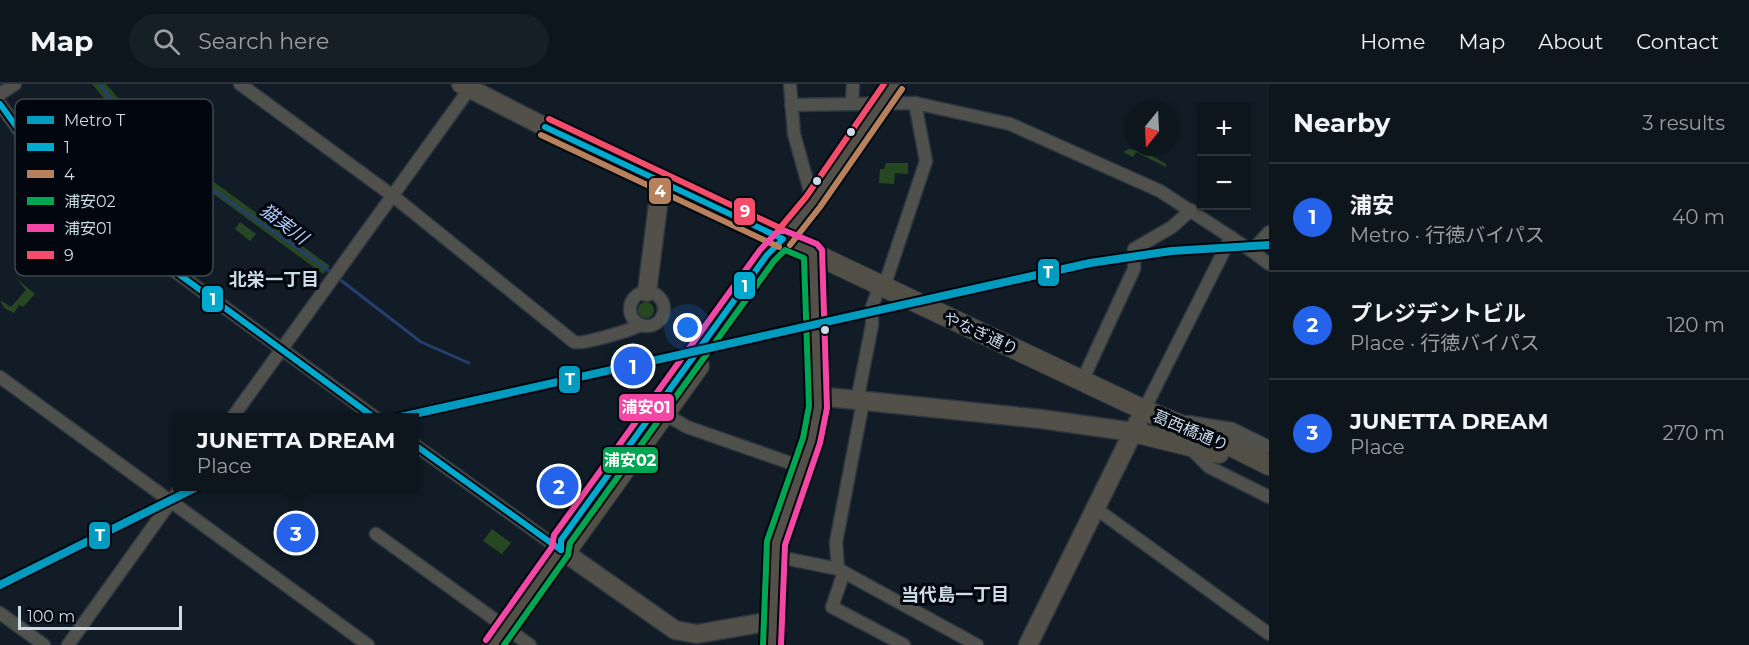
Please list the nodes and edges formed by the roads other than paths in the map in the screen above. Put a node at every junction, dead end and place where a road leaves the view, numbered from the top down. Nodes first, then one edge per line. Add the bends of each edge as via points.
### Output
1 (15, 84) edge
2 (240, 84) edge
3 (790, 84) edge
4 (854, 84) edge
5 (895, 84) edge
6 (468, 86) edge
7 (0, 94) edge
8 (915, 102) junction
9 (883, 103) junction
10 (0, 104) edge
11 (852, 104) junction
12 (790, 105) junction
13 (15, 126) edge
14 (661, 181) junction
15 (393, 196) junction
16 (813, 202) junction
17 (1191, 210) junction
18 (1269, 232) edge
19 (1231, 237) junction
20 (783, 239) junction
21 (1252, 251) junction
22 (813, 252) junction
23 (1269, 264) edge
24 (182, 276) edge
25 (882, 286) junction
26 (647, 292) junction
27 (641, 325) junction
28 (716, 334) tunnel mouth
29 (281, 349) junction
30 (0, 377) edge
31 (1082, 381) junction
32 (818, 396) junction
33 (860, 401) junction
34 (1144, 410) junction
35 (235, 413) edge
36 (370, 413) edge
37 (665, 414) junction
38 (1165, 420) junction
39 (1133, 432) junction
40 (1187, 445) junction
41 (1269, 447) edge
42 (1222, 448) junction
43 (419, 449) edge
44 (1269, 465) edge
45 (802, 467) junction
46 (1269, 479) edge
47 (179, 491) edge
48 (1269, 497) edge
49 (171, 502) junction
50 (1095, 508) junction
51 (376, 534) dead end
52 (561, 550) junction
53 (774, 556) junction
54 (841, 570) junction
55 (0, 613) edge
56 (772, 621) junction
57 (506, 627) junction
58 (1269, 634) edge
59 (44, 645) edge
60 (68, 645) edge
61 (368, 645) edge
62 (493, 645) edge
63 (530, 645) edge
64 (772, 645) edge
65 (904, 645) edge
66 (977, 645) edge
67 (1029, 645) edge

1 - 7 street
2 - 15 street
3 - 12 street
4 - 11 street
5 - 9 street
6 - 14 street, やなぎ通り
6 - 15 street
8 - 9 street
8 - 17 street via 1010,124 1160,191
8 - 25 street via 926,161
9 - 11 street
9 - 16 street
10 - 13 street
11 - 12 street
12 - 16 street
14 - 20 street, やなぎ通り
14 - 26 street
15 - 27 street via 574,342 597,340
15 - 29 street
16 - 20 street
17 - 19 street
17 - 31 street via 1172,227 1134,249 1134,269
18 - 21 street
19 - 21 street
19 - 34 street
20 - 22 main road, やなぎ通り
20 - 28 main road via 767,255
21 - 23 street
22 - 25 main road, やなぎ通り
22 - 32 street
24 - 29 street
25 - 31 main road, やなぎ通り
25 - 33 street via 872,307
26 - 27 street via 636,296 630,310
26 - 27 street via 661,301 664,315 660,322
29 - 35 street
29 - 36 street
30 - 49 street
31 - 34 main road, やなぎ通り
32 - 33 street
32 - 45 street via 816,421
33 - 39 street
33 - 54 street via 836,542
34 - 38 main road, 葛西橋通り
34 - 39 street
37 - 45 street via 687,427
37 - 52 main road via 570,546
37 - 52 main road via 691,368 561,540
38 - 40 street
38 - 41 street via 1226,427
38 - 42 main road, 葛西橋通り
39 - 40 main road
39 - 50 street
40 - 42 main road
40 - 48 street via 1209,467
42 - 44 main road, 葛西橋通り
42 - 46 main road, 葛西橋通り
43 - 52 street
45 - 53 street
47 - 49 street
49 - 60 street
49 - 61 street
50 - 58 street
50 - 67 street
51 - 57 street
52 - 56 street via 675,630 697,634
52 - 57 main road
53 - 54 street
53 - 56 street
54 - 65 street via 832,607
54 - 66 street
55 - 59 street
56 - 64 street
57 - 62 main road
57 - 63 street

